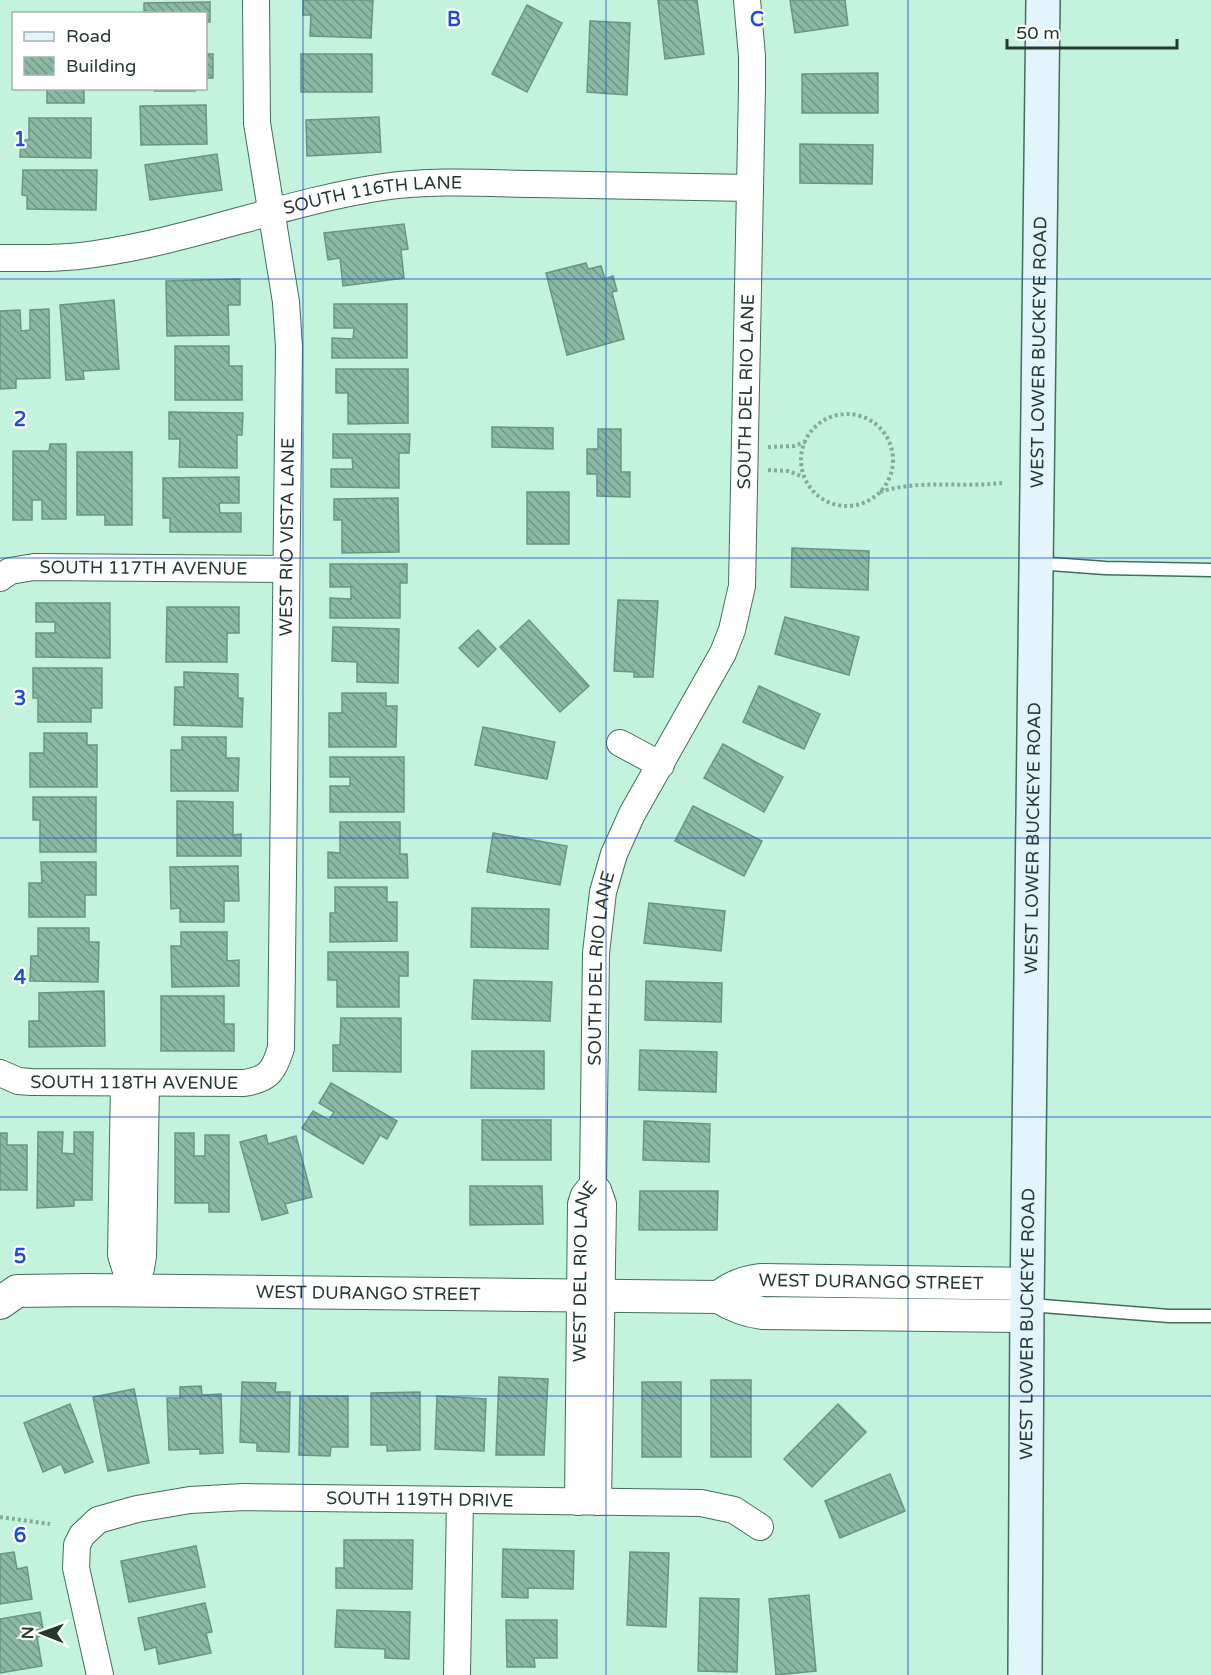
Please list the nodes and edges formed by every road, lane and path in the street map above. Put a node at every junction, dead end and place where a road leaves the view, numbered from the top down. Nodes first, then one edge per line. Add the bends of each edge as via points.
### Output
1 (256, 0) edge
2 (747, 0) edge
3 (1043, 0) edge
4 (750, 188) junction
5 (271, 212) junction
6 (0, 258) edge
7 (805, 442) junction
8 (766, 447) dead end
9 (766, 470) dead end
10 (805, 477) junction
11 (890, 477) junction
12 (1002, 483) dead end
13 (898, 487) junction
14 (880, 492) junction
15 (1036, 563) junction
16 (286, 568) junction
17 (1211, 570) edge
18 (0, 577) edge
19 (620, 743) dead end
20 (661, 765) junction
21 (0, 1073) edge
22 (270, 1074) joint
23 (135, 1083) junction
24 (593, 1184) joint
25 (132, 1290) junction
26 (6, 1291) edge
27 (592, 1295) junction
28 (1027, 1301) junction
29 (1211, 1316) edge
30 (460, 1500) junction
31 (588, 1502) junction
32 (0, 1517) edge
33 (50, 1524) dead end
34 (760, 1527) dead end
35 (100, 1675) edge
36 (457, 1675) edge
37 (1025, 1675) edge

1 - 5 street, WEST RIO VISTA LANE via 257,123
2 - 4 street, SOUTH DEL RIO LANE via 752,56
3 - 15 main road, WEST LOWER BUCKEYE ROAD
4 - 5 street, SOUTH 116TH LANE via 434,183 354,192
4 - 20 street, SOUTH DEL RIO LANE via 743,566 738,608 723,653
5 - 6 street, SOUTH 116TH LANE via 96,254
5 - 16 street, WEST RIO VISTA LANE via 288,326
7 - 8 path
7 - 10 path via 801,459
7 - 11 path via 815,427 830,417 848,413 865,417 880,427 890,442
9 - 10 path
10 - 14 path via 822,498 838,505 856,505
11 - 13 path
11 - 14 path
12 - 13 path
13 - 14 path
15 - 17 lane
15 - 28 main road, WEST LOWER BUCKEYE ROAD
16 - 18 street, SOUTH 117TH AVENUE via 34,567
16 - 22 street, WEST RIO VISTA LANE via 281,1048
19 - 20 street
20 - 24 street, SOUTH DEL RIO LANE via 614,854 600,913
21 - 23 street, SOUTH 118TH AVENUE via 31,1082
22 - 23 street, SOUTH 118TH AVENUE via 244,1083
23 - 25 street via 143,1256
24 - 27 street, WEST DEL RIO LANE via 581,1204
25 - 26 street, WEST DURANGO STREET
25 - 27 street, WEST DURANGO STREET
27 - 28 street, WEST DURANGO STREET via 719,1297 732,1287 762,1280
27 - 31 street, WEST DEL RIO LANE
28 - 29 lane via 1169,1316
28 - 37 main road, WEST LOWER BUCKEYE ROAD
30 - 31 street, SOUTH 119TH DRIVE
30 - 35 street, SOUTH 119TH DRIVE via 244,1497 154,1505 98,1520 77,1545 76,1568
30 - 36 street
31 - 34 street, SOUTH 119TH DRIVE via 717,1505 734,1510
32 - 33 path

